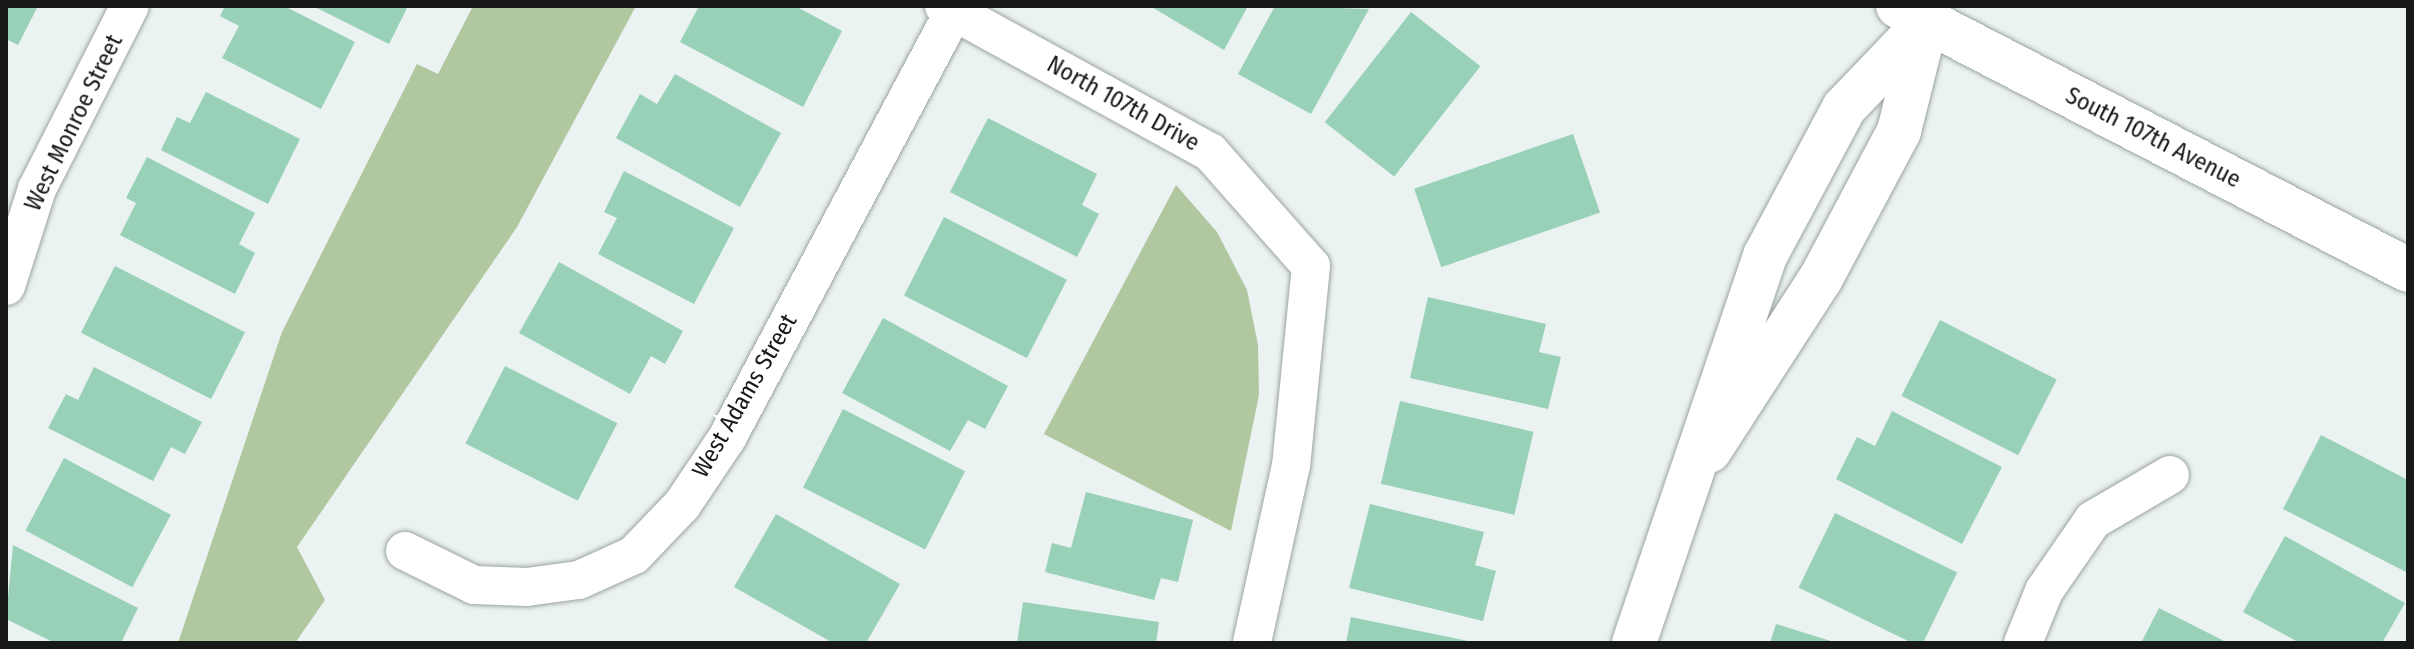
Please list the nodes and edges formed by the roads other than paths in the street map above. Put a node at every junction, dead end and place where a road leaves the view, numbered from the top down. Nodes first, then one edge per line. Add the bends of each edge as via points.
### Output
1 (130, 6) edge
2 (949, 9) edge
3 (1912, 14) edge
4 (2408, 270) edge
5 (6, 286) edge
6 (2170, 475) dead end
7 (1690, 477) junction
8 (405, 551) dead end
9 (1252, 643) edge
10 (1634, 643) edge
11 (2023, 643) edge

1 - 5 street, West Monroe Street via 37,189
2 - 8 street, West Adams Street via 727,438 682,505 634,555 579,580 527,587 474,585
2 - 9 street, North 107th Drive via 1210,152 1311,266 1291,465
3 - 4 street, South 107th Avenue
3 - 7 street via 1844,108 1765,256
3 - 7 street via 1899,131 1821,278
6 - 11 street via 2093,520 2044,591
7 - 10 street

